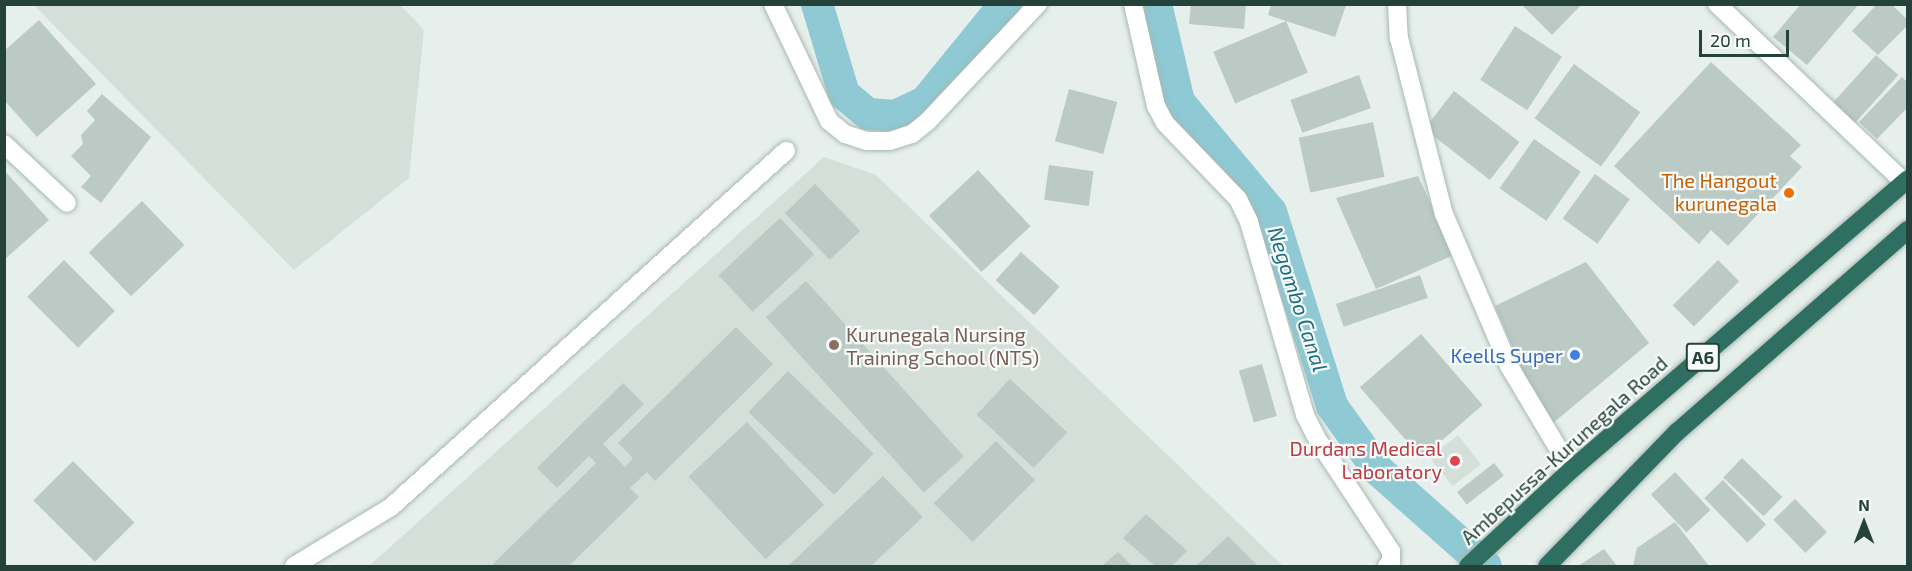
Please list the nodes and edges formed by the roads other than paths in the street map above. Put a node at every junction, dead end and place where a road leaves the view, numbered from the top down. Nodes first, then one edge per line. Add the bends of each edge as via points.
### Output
1 (772, 4) edge
2 (1038, 4) edge
3 (1133, 4) edge
4 (1397, 4) edge
5 (1717, 4) edge
6 (4, 144) edge
7 (786, 151) dead end
8 (1906, 181) edge
9 (67, 203) dead end
10 (1908, 230) edge
11 (1571, 470) junction
12 (1551, 565) edge
13 (294, 567) edge
14 (1388, 567) edge
15 (1468, 567) edge

1 - 2 street via 829,122 845,134 867,141 890,141 912,134
3 - 14 street via 1156,106 1165,123 1238,199 1249,222 1305,415 1318,442 1391,551
4 - 11 street via 1399,39 1444,214 1509,366
5 - 8 street
6 - 9 street
7 - 13 street via 391,507
8 - 11 highway, Ambepussa-Kurunegala Road / A6
10 - 12 highway, A6 via 1677,432
11 - 15 highway, Ambepussa-Kurunegala Road / A6

